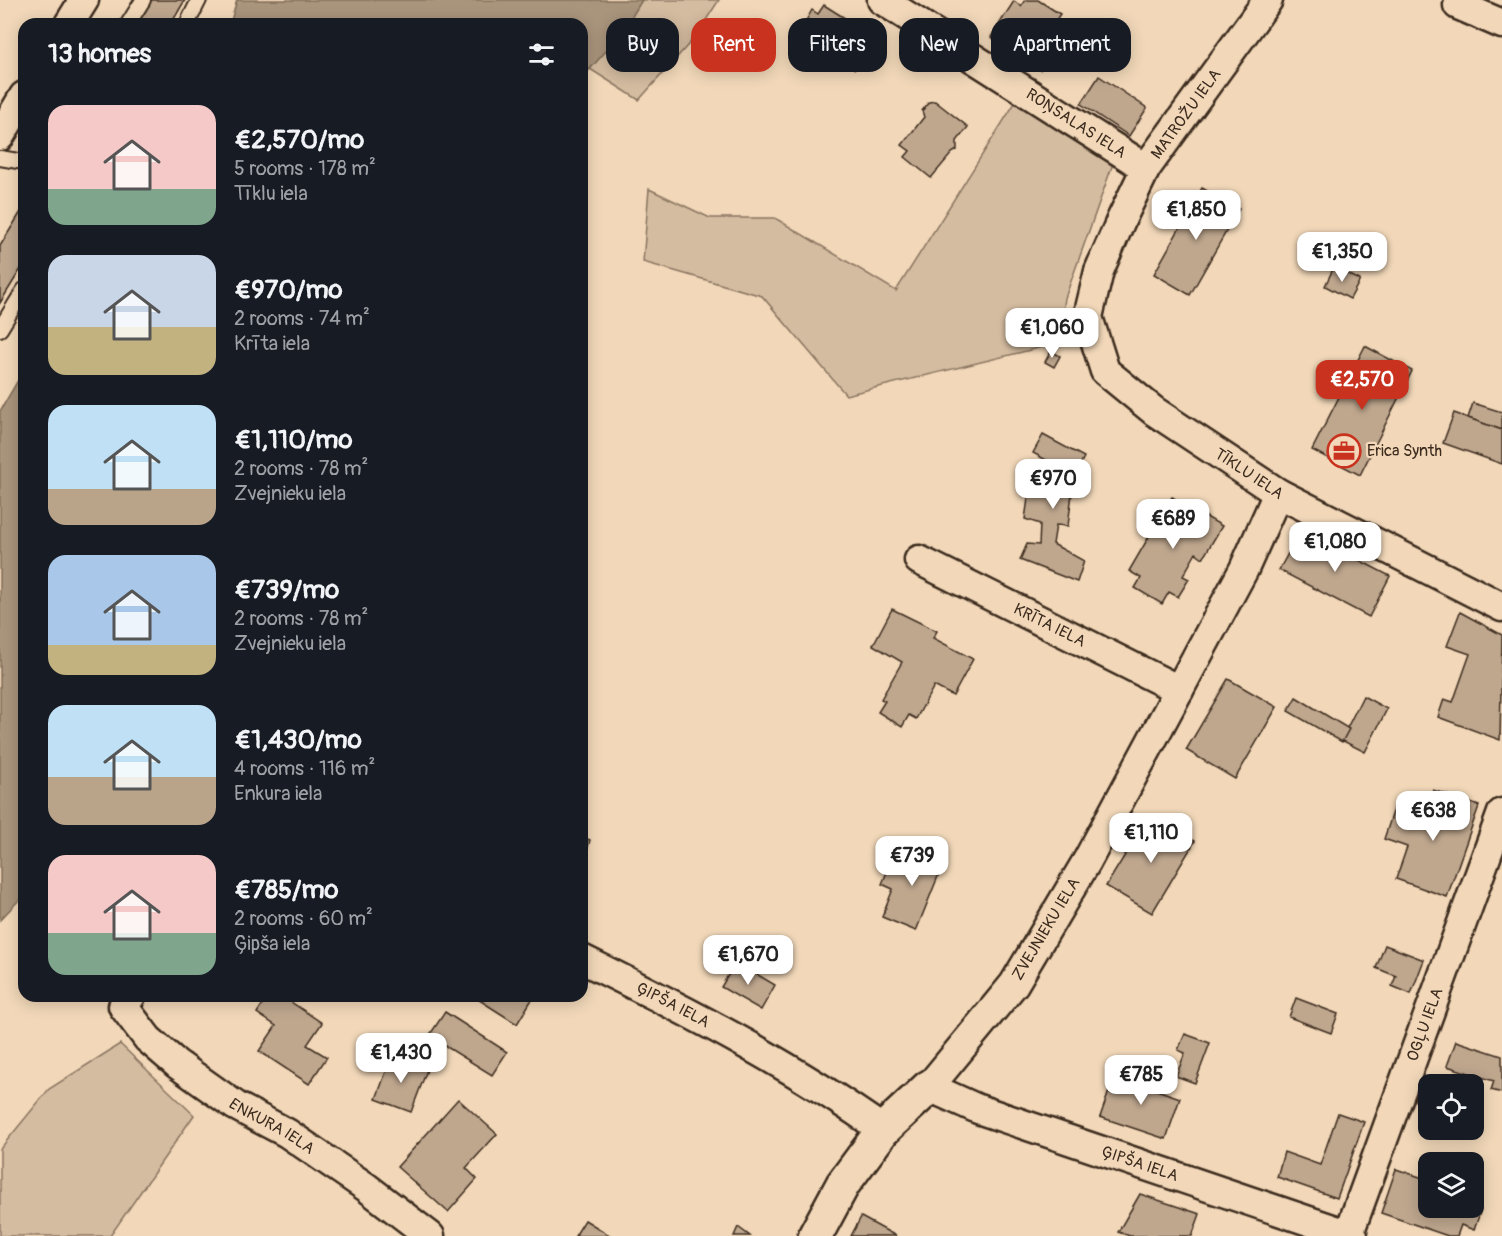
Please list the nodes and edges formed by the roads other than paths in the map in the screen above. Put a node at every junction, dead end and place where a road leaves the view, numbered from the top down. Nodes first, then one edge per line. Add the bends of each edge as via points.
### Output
1 (84, 0) edge
2 (143, 0) edge
3 (199, 0) edge
4 (882, 0) edge
5 (1268, 0) edge
6 (1458, 4) dead end
7 (73, 18) edge
8 (132, 18) edge
9 (190, 18) edge
10 (1502, 24) edge
11 (18, 106) edge
12 (0, 136) edge
13 (0, 158) edge
14 (18, 161) edge
15 (1146, 168) junction
16 (18, 300) edge
17 (0, 329) edge
18 (1105, 371) joint
19 (1278, 493) junction
20 (918, 560) dead end
21 (1502, 607) edge
22 (1179, 690) junction
23 (1502, 813) edge
24 (588, 962) edge
25 (128, 1002) edge
26 (929, 1087) junction
27 (883, 1130) junction
28 (1350, 1235) edge
29 (429, 1236) edge
30 (815, 1236) edge

1 - 7 street
2 - 8 lane
3 - 9 lane
4 - 15 street, ROŅSALAS IELA
5 - 15 street, MATROŽU IELA
6 - 10 street
11 - 12 street
13 - 14 lane
15 - 18 street, MATROŽU IELA via 1099,271 1088,317
16 - 17 lane
18 - 19 street, TĪKLU IELA via 1154,411
19 - 21 street, TĪKLU IELA
19 - 22 street, ZVEJNIEKU IELA via 1244,569
20 - 22 street, KRĪTA IELA
22 - 26 street, ZVEJNIEKU IELA via 1087,861 1014,984
23 - 28 street, OGĻU IELA
24 - 27 street, ĢIPŠA IELA via 675,1005 834,1094
25 - 29 street, ENKURA IELA via 148,1039 177,1064 236,1106 287,1133
26 - 27 street, ZVEJNIEKU IELA
26 - 28 street, ĢIPŠA IELA via 978,1109
27 - 30 street, ZVEJNIEKU IELA via 843,1184

